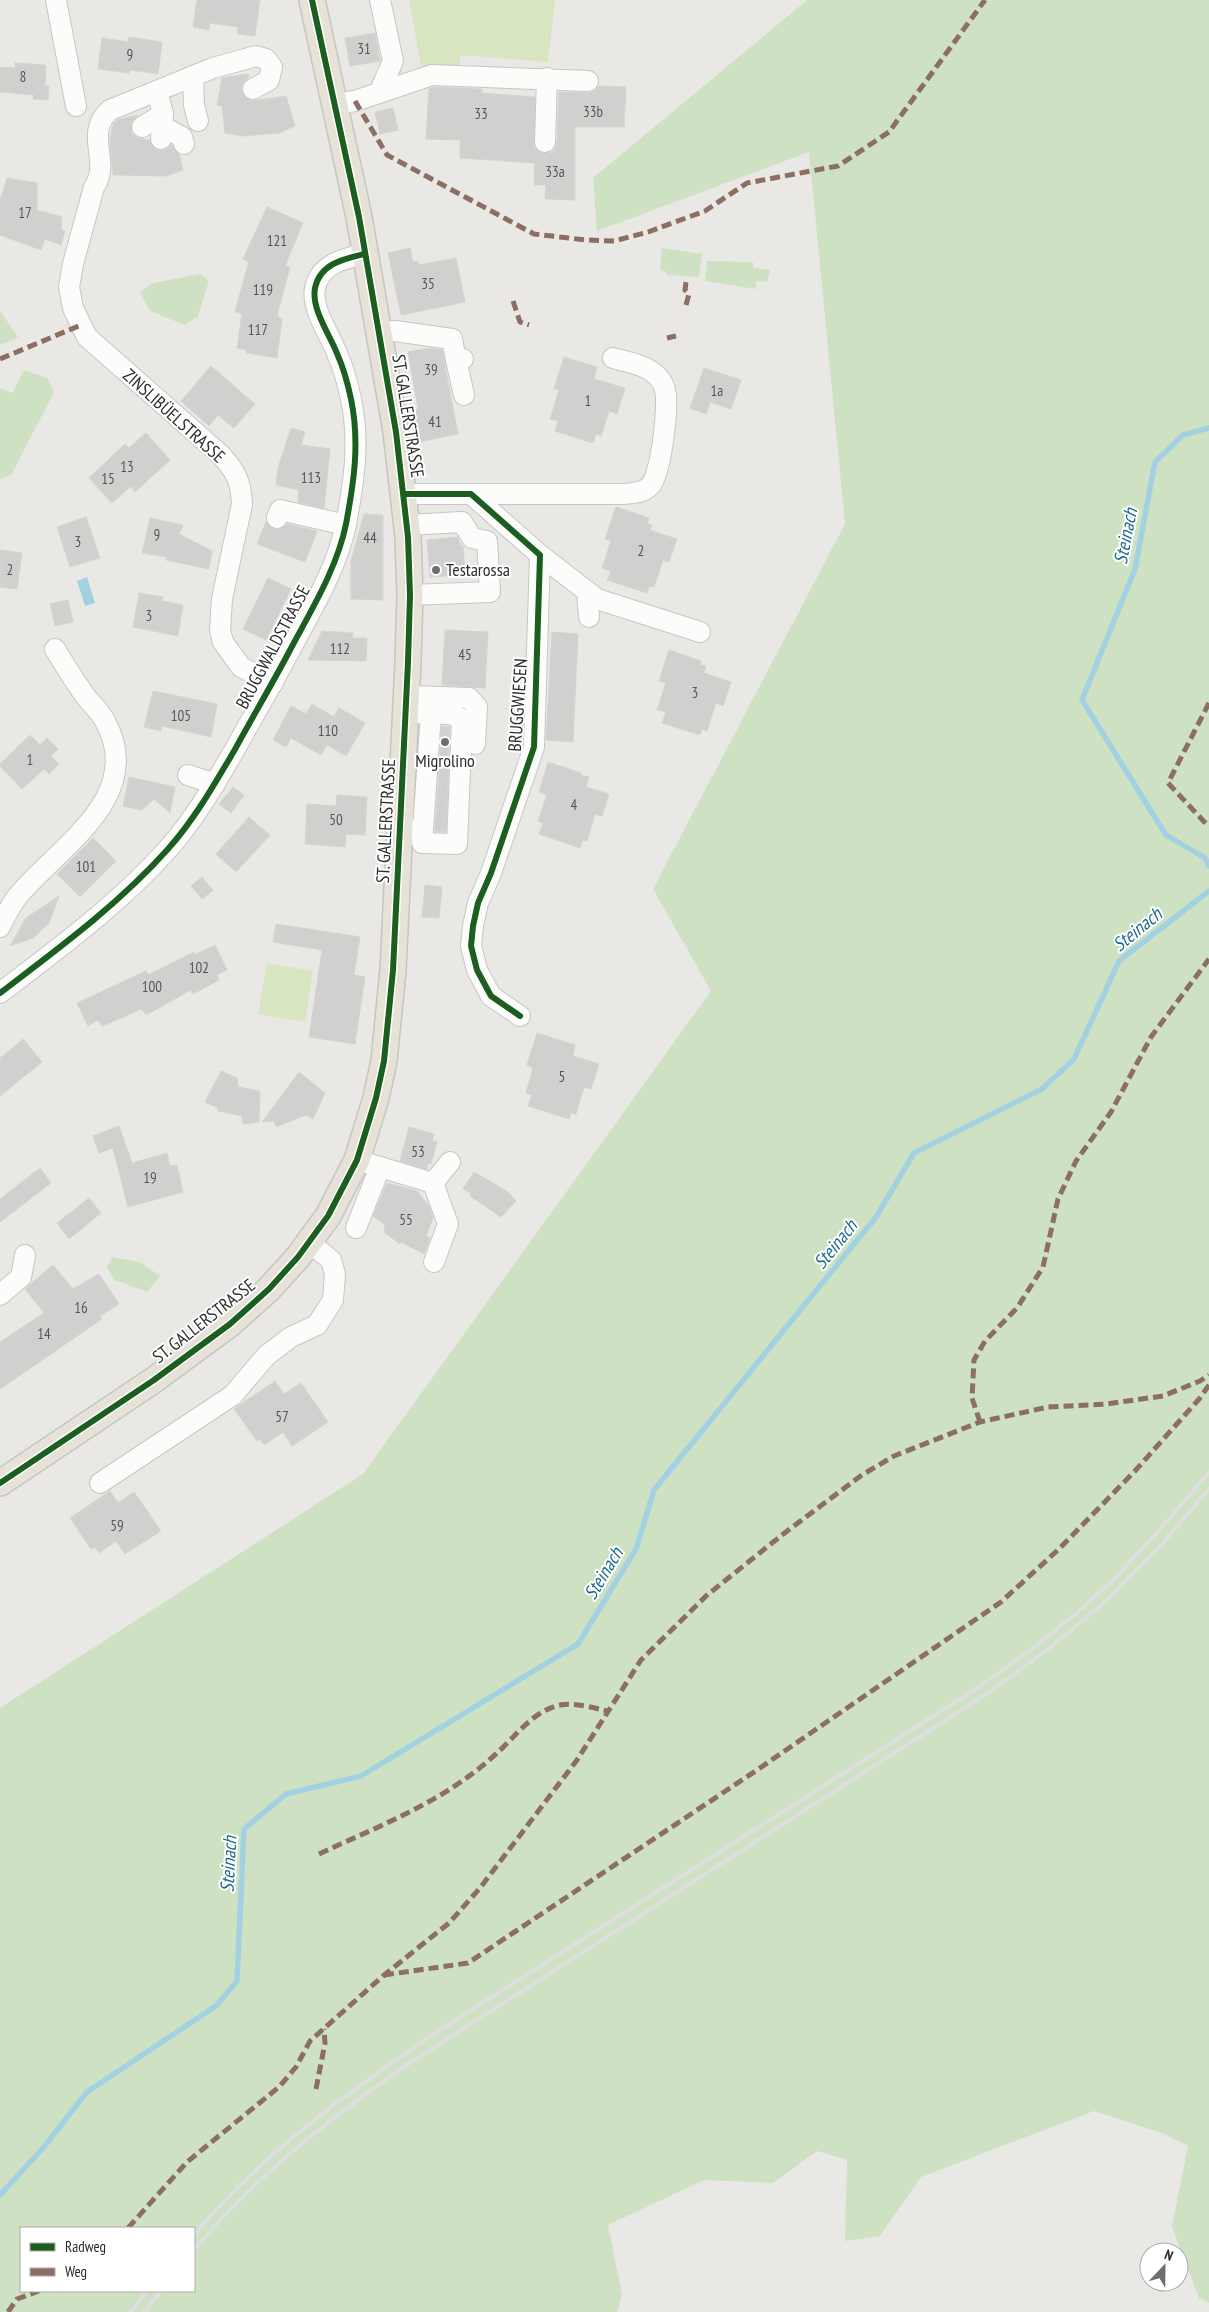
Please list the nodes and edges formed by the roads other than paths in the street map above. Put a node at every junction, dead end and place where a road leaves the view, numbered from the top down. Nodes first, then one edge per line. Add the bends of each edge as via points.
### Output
1 (56, 0) edge
2 (312, 0) edge
3 (380, 0) edge
4 (193, 76) junction
5 (547, 78) junction
6 (588, 81) dead end
7 (254, 89) dead end
8 (156, 91) junction
9 (379, 93) junction
10 (334, 104) junction
11 (76, 106) dead end
12 (198, 121) dead end
13 (162, 126) junction
14 (142, 127) dead end
15 (545, 142) dead end
16 (184, 144) dead end
17 (364, 254) junction
18 (379, 332) junction
19 (613, 358) dead end
20 (464, 395) dead end
21 (405, 494) junction
22 (471, 494) junction
23 (277, 518) dead end
24 (407, 524) junction
25 (346, 525) junction
26 (540, 555) junction
27 (588, 591) junction
28 (410, 595) junction
29 (589, 617) dead end
30 (700, 632) dead end
31 (55, 648) dead end
32 (273, 683) junction
33 (406, 705) junction
34 (431, 714) junction
35 (474, 744) dead end
36 (188, 775) dead end
37 (215, 784) junction
38 (412, 829) junction
39 (0, 927) edge
40 (0, 992) edge
41 (520, 1016) dead end
42 (357, 1160) junction
43 (450, 1162) dead end
44 (380, 1167) junction
45 (433, 1183) junction
46 (356, 1228) dead end
47 (310, 1242) junction
48 (25, 1255) dead end
49 (434, 1262) dead end
50 (0, 1295) edge
51 (0, 1483) edge
52 (100, 1483) dead end

1 - 11 street
2 - 10 main road, ST. GALLERSTRASSE
3 - 9 street via 393,61
4 - 7 street via 256,56 266,59 272,67 269,80
4 - 8 street
4 - 12 street
5 - 6 street
5 - 9 street via 432,75
5 - 15 street
8 - 13 street
8 - 32 street, ZINSLIBÜELSTRASSE via 110,110 97,127 99,180 94,188 69,288 87,337 235,471 242,489 242,504 222,599 220,630 223,642 241,667
9 - 10 street
10 - 17 main road, ST. GALLERSTRASSE
13 - 14 street
13 - 16 street via 182,137
17 - 18 main road, ST. GALLERSTRASSE
17 - 25 street, BRUGGWALDSTRASSE via 334,263 319,277 315,288 315,300 339,358 354,418 356,467
18 - 20 street via 395,331 452,339 460,359
18 - 21 main road, ST. GALLERSTRASSE
19 - 22 street via 651,371 665,390 660,465 657,478 650,487 639,493 624,494
21 - 22 street
21 - 24 main road, ST. GALLERSTRASSE
22 - 26 street
23 - 25 street via 280,510 311,524
24 - 28 main road, ST. GALLERSTRASSE
24 - 28 street via 462,522 472,538 487,541 490,592
25 - 32 street, BRUGGWALDSTRASSE via 321,590
26 - 27 street
26 - 41 street, BRUGGWIESEN via 534,747 478,903 472,946 477,970 491,996
27 - 29 street
27 - 30 street via 597,599
28 - 33 main road, ST. GALLERSTRASSE
31 - 39 street via 105,720 115,746 115,772 110,793 97,814 16,898
32 - 37 street, BRUGGWALDSTRASSE
33 - 34 street
33 - 35 street via 469,698 477,708
33 - 38 main road, ST. GALLERSTRASSE
34 - 38 street
34 - 38 street via 450,714 462,719 457,844 422,843
36 - 37 street
37 - 40 street, BRUGGWALDSTRASSE via 170,848 131,888
38 - 42 main road, ST. GALLERSTRASSE via 384,1062 372,1115
42 - 44 street
42 - 47 main road, ST. GALLERSTRASSE via 328,1216
43 - 45 street
44 - 45 street
44 - 46 street
45 - 49 street via 448,1224
47 - 51 main road, ST. GALLERSTRASSE via 269,1289 230,1324 154,1380
47 - 52 street via 331,1260 335,1274 333,1300 318,1325 291,1337 266,1356 233,1395
48 - 50 street via 21,1277

